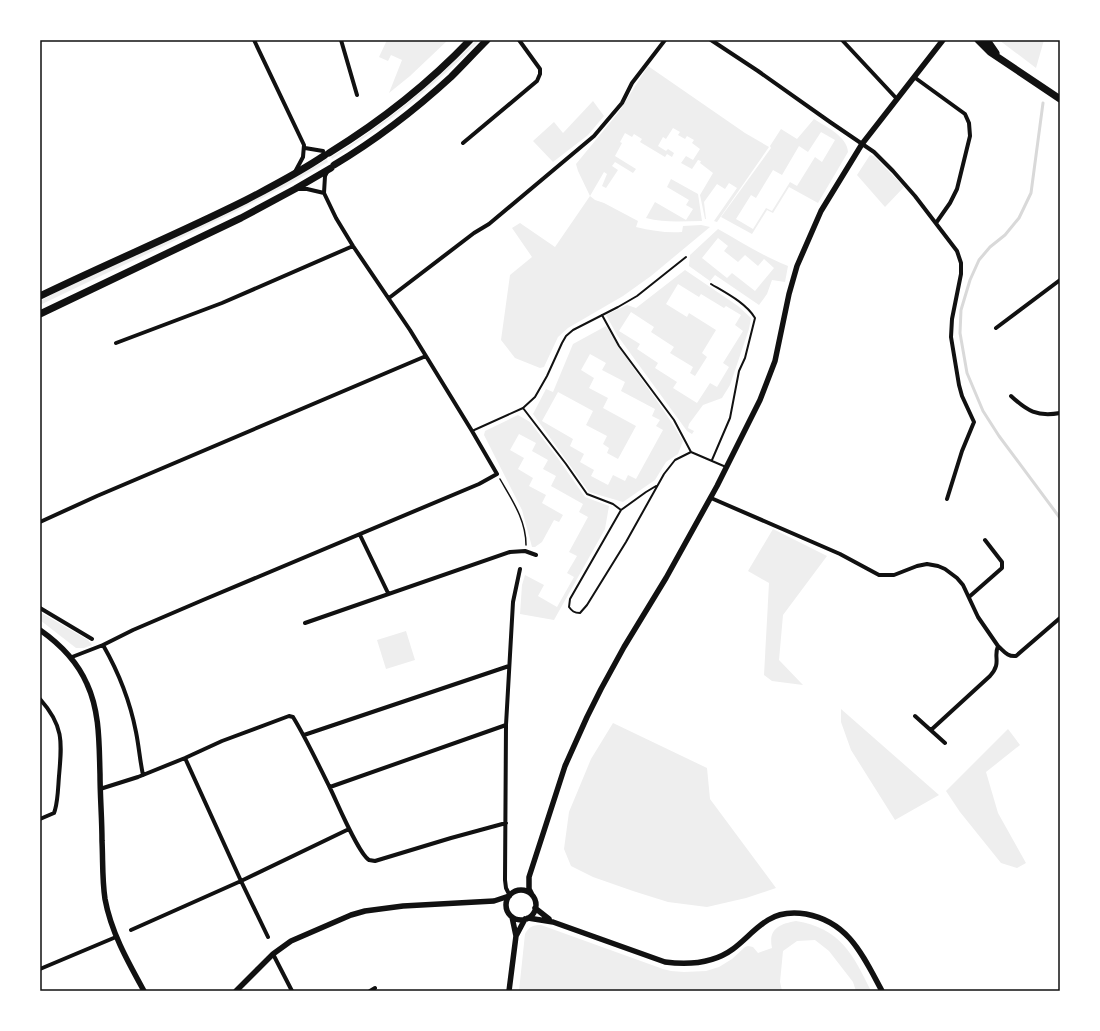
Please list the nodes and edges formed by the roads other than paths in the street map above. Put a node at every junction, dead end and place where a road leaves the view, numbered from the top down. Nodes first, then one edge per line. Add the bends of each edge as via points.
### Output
1 (254, 40) edge
2 (341, 40) edge
3 (470, 40) edge
4 (487, 40) edge
5 (519, 40) edge
6 (665, 40) edge
7 (711, 40) edge
8 (842, 40) edge
9 (943, 40) edge
10 (974, 40) edge
11 (978, 40) edge
12 (985, 43) edge
13 (914, 77) junction
14 (357, 95) dead end
15 (897, 99) junction
16 (1060, 99) edge
17 (463, 143) dead end
18 (862, 144) junction
19 (305, 148) junction
20 (328, 152) junction
21 (331, 168) junction
22 (294, 174) junction
23 (295, 189) junction
24 (324, 193) junction
25 (936, 223) junction
26 (353, 246) junction
27 (686, 257) dead end
28 (1060, 280) edge
29 (711, 284) dead end
30 (40, 296) edge
31 (389, 298) junction
32 (40, 314) edge
33 (602, 314) junction
34 (996, 328) dead end
35 (116, 343) dead end
36 (426, 356) junction
37 (1011, 396) dead end
38 (523, 408) junction
39 (1060, 413) edge
40 (472, 431) junction
41 (691, 452) junction
42 (712, 460) junction
43 (727, 468) junction
44 (656, 486) junction
45 (711, 498) junction
46 (947, 498) dead end
47 (621, 510) junction
48 (40, 522) edge
49 (360, 535) junction
50 (985, 540) dead end
51 (536, 555) dead end
52 (520, 569) dead end
53 (388, 593) junction
54 (969, 597) junction
55 (40, 608) edge
56 (1060, 618) edge
57 (304, 623) dead end
58 (40, 630) edge
59 (92, 639) dead end
60 (103, 646) junction
61 (998, 646) junction
62 (72, 657) junction
63 (509, 666) junction
64 (40, 699) edge
65 (915, 716) dead end
66 (506, 725) junction
67 (931, 730) junction
68 (304, 735) junction
69 (945, 743) dead end
70 (185, 758) junction
71 (143, 775) junction
72 (330, 787) junction
73 (100, 790) junction
74 (40, 819) edge
75 (506, 824) junction
76 (349, 829) junction
77 (529, 877) junction
78 (241, 881) junction
79 (517, 891) junction
80 (509, 896) junction
81 (532, 896) junction
82 (495, 901) junction
83 (506, 907) junction
84 (535, 908) junction
85 (512, 917) junction
86 (526, 919) junction
87 (553, 922) junction
88 (131, 930) dead end
89 (516, 936) junction
90 (116, 937) junction
91 (268, 937) dead end
92 (273, 954) junction
93 (40, 969) edge
94 (375, 988) dead end
95 (144, 991) edge
96 (236, 991) edge
97 (292, 991) edge
98 (370, 991) edge
99 (509, 991) edge
100 (882, 991) edge

1 - 19 street
2 - 14 street
3 - 20 main road via 411,95 367,128
4 - 21 main road via 448,80 382,135
5 - 17 street via 540,69 538,79
6 - 31 street via 632,83 622,102 594,136 489,224
7 - 18 street
8 - 15 street
9 - 13 street
10 - 12 main road
11 - 12 main road
12 - 16 main road via 1001,59
13 - 15 street
13 - 25 street via 965,114 969,123 969,141 957,189
15 - 18 street
18 - 25 street via 893,171
18 - 43 street via 824,205 802,253 789,294 772,372
19 - 20 street
19 - 22 street
20 - 22 main road
21 - 23 main road
21 - 24 street via 325,176
22 - 30 main road via 192,226
23 - 24 street
23 - 32 main road via 241,218
24 - 26 street
25 - 46 street via 957,251 961,263 951,337 959,385 974,422
26 - 31 street
26 - 35 street via 222,303
27 - 33 lane via 637,296
28 - 34 street
29 - 42 lane via 748,309 755,318 739,371 730,418
31 - 36 street
33 - 38 lane via 566,336 538,393
33 - 41 lane via 619,346 674,420
36 - 40 street
36 - 48 street
37 - 39 street via 1034,413
38 - 40 lane
38 - 47 lane via 586,494 613,504
40 - 49 street via 497,474
41 - 42 lane
41 - 44 lane via 675,460
42 - 43 lane
43 - 45 street
44 - 47 lane
44 - 47 lane via 600,585 583,611 576,613 569,607 570,599
45 - 54 street via 840,554 879,575 894,575 927,564 938,566 957,578
45 - 77 street via 600,689 565,766
49 - 53 street
49 - 60 street via 133,630
50 - 54 street via 1002,562 1002,566
51 - 53 street via 525,551 510,552
52 - 63 street via 513,602
53 - 57 street
54 - 61 street via 984,627
55 - 59 street
56 - 61 street via 1016,656 1010,656
58 - 62 street
60 - 62 street
60 - 71 street via 124,687 132,710
61 - 67 street via 998,663 993,672
62 - 73 street via 87,684 93,703 98,729
63 - 66 street
63 - 68 street
64 - 74 street via 51,712 57,727 61,738 61,753 56,810
65 - 67 street
66 - 72 street
66 - 75 street
67 - 69 street
68 - 70 street via 293,717 288,716
68 - 72 street
70 - 71 street
70 - 78 street
71 - 73 street
72 - 76 street
73 - 90 street via 102,875 108,912
75 - 76 street via 375,861 369,860 361,852
75 - 80 street via 506,884
76 - 78 street
77 - 79 street
77 - 81 street
78 - 88 street
78 - 91 street
79 - 80 street
79 - 81 street via 526,891
80 - 82 street
80 - 83 street
81 - 84 street via 536,903
82 - 83 street
82 - 92 street via 403,906 365,911 315,930
83 - 85 street
84 - 86 street
84 - 87 street
85 - 86 street
85 - 89 street
86 - 87 street
86 - 89 street
87 - 100 street via 665,962 678,964 716,958 732,950 769,919 784,914 802,913 828,920 847,934
89 - 99 street
90 - 93 street
90 - 95 street
92 - 96 street
92 - 97 street
94 - 98 street

